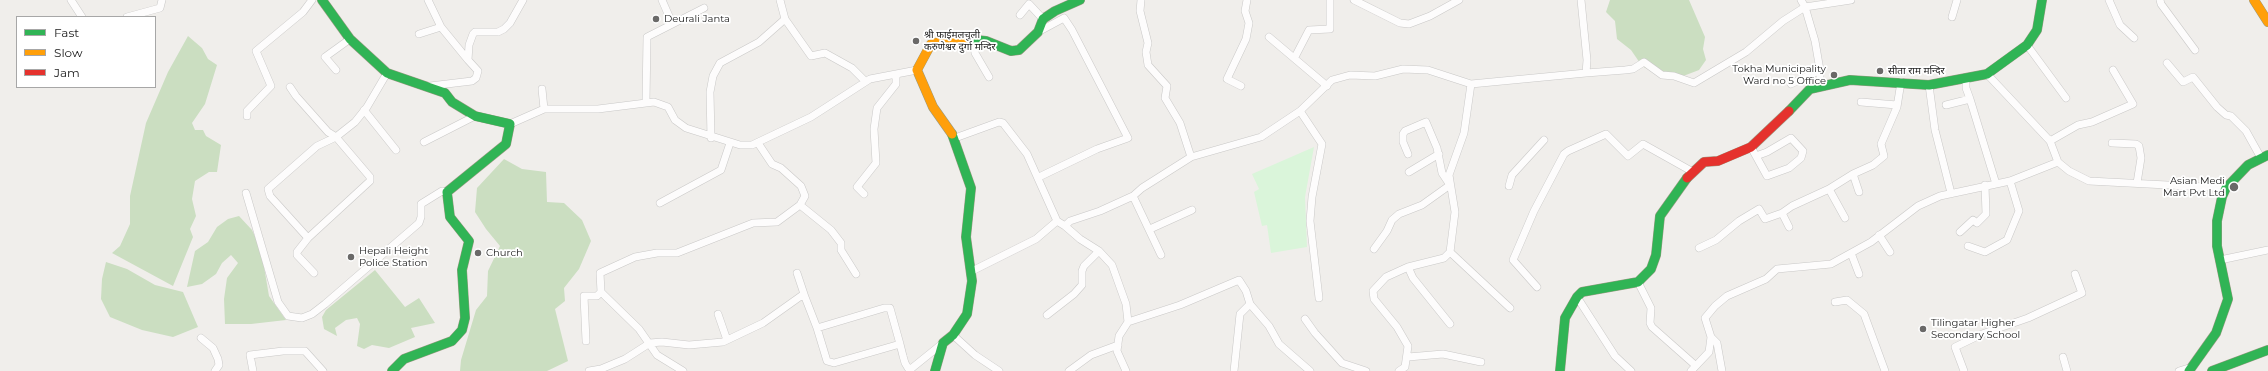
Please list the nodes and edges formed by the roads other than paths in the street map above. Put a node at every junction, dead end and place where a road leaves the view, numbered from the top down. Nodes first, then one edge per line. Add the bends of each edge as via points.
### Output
1 (71, 0) edge
2 (162, 0) edge
3 (312, 0) edge
4 (322, 0) edge
5 (428, 0) edge
6 (523, 0) edge
7 (662, 0) edge
8 (780, 0) edge
9 (1080, 0) edge
10 (1141, 0) edge
11 (1246, 0) edge
12 (1330, 0) edge
13 (1354, 0) edge
14 (1459, 0) edge
15 (1581, 0) edge
16 (1801, 0) edge
17 (1851, 0) edge
18 (1957, 0) edge
19 (2042, 0) edge
20 (2109, 0) edge
21 (2160, 0) edge
22 (2254, 0) edge
23 (1805, 7) junction
24 (704, 8) dead end
25 (1020, 15) dead end
26 (81, 16) edge
27 (131, 16) edge
28 (1952, 17) dead end
29 (785, 19) junction
30 (1043, 19) junction
31 (2268, 21) edge
32 (672, 23) junction
33 (441, 27) junction
34 (1038, 32) junction
35 (419, 34) dead end
36 (1269, 37) dead end
37 (2134, 38) dead end
38 (350, 39) junction
39 (973, 40) junction
40 (2027, 45) junction
41 (2195, 50) dead end
42 (1295, 56) junction
43 (468, 60) junction
44 (2167, 63) dead end
45 (336, 70) dead end
46 (917, 70) junction
47 (1820, 70) junction
48 (2113, 70) dead end
49 (1586, 72) junction
50 (387, 73) junction
51 (896, 74) junction
52 (1987, 74) junction
53 (989, 78) dead end
54 (1966, 78) junction
55 (865, 82) junction
56 (1901, 82) junction
57 (1471, 84) junction
58 (1791, 84) dead end
59 (1929, 84) junction
60 (429, 86) junction
61 (1241, 86) dead end
62 (1327, 86) junction
63 (1820, 86) junction
64 (290, 87) dead end
65 (542, 89) dead end
66 (2066, 98) dead end
67 (1970, 99) junction
68 (646, 102) junction
69 (1861, 102) dead end
70 (1897, 105) junction
71 (1946, 105) dead end
72 (544, 109) junction
73 (364, 110) junction
74 (1300, 111) junction
75 (247, 116) dead end
76 (474, 116) junction
77 (510, 124) junction
78 (336, 137) junction
79 (711, 138) junction
80 (955, 138) junction
81 (1544, 140) dead end
82 (2050, 141) junction
83 (424, 142) dead end
84 (730, 143) junction
85 (758, 143) junction
86 (2112, 143) dead end
87 (1751, 147) junction
88 (396, 150) dead end
89 (1408, 154) dead end
90 (1439, 154) junction
91 (1756, 156) junction
92 (1191, 157) junction
93 (2265, 157) edge
94 (2058, 162) junction
95 (1409, 172) dead end
96 (1693, 172) junction
97 (1853, 174) junction
98 (1039, 177) junction
99 (2010, 181) junction
100 (2137, 183) junction
101 (1996, 184) junction
102 (1450, 185) junction
103 (1985, 185) junction
104 (1509, 186) dead end
105 (2226, 188) junction
106 (1829, 189) junction
107 (447, 192) junction
108 (1859, 192) dead end
109 (246, 193) dead end
110 (1952, 193) junction
111 (864, 194) dead end
112 (1133, 196) junction
113 (660, 203) dead end
114 (800, 205) junction
115 (1192, 210) dead end
116 (1782, 213) junction
117 (1845, 218) dead end
118 (1057, 221) junction
119 (1065, 226) junction
120 (1789, 227) dead end
121 (1150, 229) junction
122 (1960, 232) dead end
123 (1879, 235) junction
124 (308, 238) junction
125 (1968, 246) dead end
126 (1699, 248) dead end
127 (1374, 249) dead end
128 (2268, 250) edge
129 (1099, 251) junction
130 (1450, 252) junction
131 (1890, 252) dead end
132 (1851, 253) junction
133 (1161, 255) dead end
134 (2220, 260) junction
135 (1408, 267) junction
136 (972, 271) junction
137 (314, 273) dead end
138 (797, 273) dead end
139 (856, 274) dead end
140 (1858, 274) dead end
141 (2075, 274) dead end
142 (1638, 282) junction
143 (1536, 287) dead end
144 (601, 292) junction
145 (805, 297) junction
146 (1576, 297) junction
147 (1320, 298) dead end
148 (1835, 302) dead end
149 (1250, 304) junction
150 (1510, 308) dead end
151 (718, 314) dead end
152 (1047, 315) dead end
153 (1305, 319) dead end
154 (1128, 322) junction
155 (1450, 324) dead end
156 (817, 328) junction
157 (953, 335) junction
158 (1711, 337) junction
159 (201, 338) dead end
160 (727, 340) junction
161 (586, 341) dead end
162 (943, 343) junction
163 (650, 344) junction
164 (900, 344) junction
165 (1118, 345) junction
166 (2268, 350) edge
167 (1408, 357) junction
168 (2063, 357) dead end
169 (1481, 362) dead end
170 (1693, 368) edge
171 (2190, 369) edge
172 (215, 371) edge
173 (253, 371) edge
174 (323, 371) edge
175 (392, 371) edge
176 (589, 371) edge
177 (683, 371) edge
178 (936, 371) edge
179 (999, 371) edge
180 (1069, 371) edge
181 (1126, 371) edge
182 (1234, 371) edge
183 (1310, 371) edge
184 (1366, 371) edge
185 (1399, 371) edge
186 (1560, 371) edge
187 (1631, 371) edge
188 (1722, 371) edge
189 (1885, 371) edge
190 (1964, 371) edge
191 (2067, 371) edge
192 (2179, 371) edge
193 (2212, 371) edge

1 - 26 street
2 - 27 street via 160,8
3 - 75 street via 303,12 256,52 271,86 247,111
4 - 38 street
5 - 33 street
6 - 43 street via 504,29 498,32 473,34
7 - 32 street
8 - 29 street
9 - 30 street
10 - 92 street via 1140,11 1148,43 1148,65 1167,86 1165,98 1180,123
11 - 61 street via 1245,11 1249,23 1246,39 1227,79
12 - 42 street via 1330,29 1309,30
13 - 14 street via 1400,23 1409,24
15 - 49 street
16 - 23 street
17 - 23 street
18 - 28 street
19 - 40 street via 2036,30
20 - 37 street via 2120,25
21 - 41 street
22 - 31 street
23 - 47 street
23 - 49 street via 1783,20 1746,52 1694,84 1683,78 1658,74 1644,62 1633,69
24 - 32 street
25 - 30 street via 1029,4
29 - 55 street via 810,56 825,53 852,68
29 - 79 street via 759,42 720,63 713,76 710,92
30 - 34 street
32 - 68 street via 646,37
33 - 35 street
33 - 43 street
34 - 39 street via 1030,37 1024,47 1011,51 986,41
34 - 98 street via 1064,18 1128,138 1097,149
36 - 42 street
38 - 45 street via 325,57
38 - 50 street
39 - 46 street via 955,38 931,44
39 - 53 street via 975,53
40 - 52 street
40 - 66 street
42 - 62 street
43 - 60 street via 478,72 474,80
44 - 93 street via 2183,82 2193,77 2217,107 2231,116 2246,132
46 - 51 street
46 - 80 street via 934,107
47 - 58 street
47 - 63 street
48 - 82 street via 2132,104 2092,122 2078,125
49 - 57 street
50 - 60 street
50 - 73 street
51 - 55 street via 877,76
51 - 111 street via 896,84 877,108 874,129 876,163 857,187
52 - 54 street
52 - 82 street
54 - 59 street
54 - 67 street
55 - 85 street via 822,111
56 - 59 street
56 - 63 street via 1850,80
56 - 70 street
57 - 62 street via 1428,70 1403,69 1375,76 1350,75 1332,80
57 - 102 street via 1464,133 1451,167
59 - 110 street via 1935,130
60 - 76 street via 445,93 452,102
62 - 74 street
63 - 87 street via 1803,94
64 - 78 street
65 - 72 street
67 - 71 street
67 - 101 street
68 - 72 street via 598,109
68 - 79 street via 668,107 675,120 686,128
69 - 70 street
70 - 97 street via 1881,144 1884,156 1873,165
72 - 77 street
73 - 78 street
73 - 88 street
74 - 92 street via 1261,137
74 - 147 street via 1322,144 1310,221
76 - 77 street
76 - 83 street
77 - 107 street via 506,144
78 - 124 street via 370,181
78 - 124 street via 317,146 268,189 270,196
79 - 84 street
80 - 98 street via 1003,123 1027,154
80 - 136 street via 971,188 966,237
81 - 104 street via 1512,175
82 - 94 street
84 - 85 street
84 - 113 street via 721,170
85 - 114 street via 772,164 781,168 801,186 805,196
86 - 100 street via 2139,146 2141,158
87 - 91 street
87 - 96 street via 1718,161 1704,162
89 - 90 street via 1403,134 1426,122
90 - 95 street
90 - 102 street via 1442,173
91 - 91 street via 1791,138 1802,151 1801,158 1789,168 1767,176
92 - 112 street
93 - 105 street via 2248,165
94 - 99 street
94 - 100 street via 2089,181
96 - 142 street via 1681,184 1660,216 1656,255 1651,269
96 - 143 street via 1643,144 1628,156 1606,134 1568,151 1564,154 1534,212 1513,260
97 - 106 street
97 - 108 street
98 - 118 street
99 - 101 street
99 - 125 street via 2019,211 2007,240 1985,252
100 - 105 street
101 - 103 street
102 - 127 street via 1422,205 1399,214 1392,220
102 - 130 street via 1454,212
103 - 110 street
103 - 122 street via 1986,214 1977,223 1972,220
105 - 134 street via 2217,221
106 - 116 street
106 - 117 street
107 - 109 street via 442,191 421,204 419,223 325,304 302,318 288,316 278,302
107 - 175 street via 450,217 469,241 462,270 465,318 462,330 452,341 404,359
110 - 123 street via 1918,206
112 - 119 street via 1100,212 1070,221
112 - 121 street
114 - 139 street via 830,230 841,243 841,250
114 - 144 street via 777,222 753,223 677,253 635,257 604,270 600,274
115 - 121 street
116 - 120 street
116 - 126 street via 1765,219 1759,209 1738,221 1716,240
118 - 119 street
118 - 136 street via 1036,239
119 - 129 street
121 - 133 street
123 - 131 street
123 - 132 street
124 - 137 street via 297,255
128 - 134 street
129 - 152 street via 1084,266 1082,285
129 - 154 street via 1112,265 1126,304
130 - 135 street via 1444,258
130 - 150 street
132 - 140 street
132 - 158 street via 1823,266 1777,269 1766,279 1727,296 1705,318
134 - 171 street via 2228,299 2216,333
135 - 155 street via 1413,278
135 - 167 street via 1386,277 1373,291 1374,299 1397,327 1408,346
136 - 157 street via 967,314
138 - 145 street
141 - 190 street via 2082,293 1955,347
142 - 146 street via 1582,292
142 - 170 street via 1651,308 1652,327
144 - 161 street via 597,296 584,296
144 - 163 street via 639,329
145 - 156 street
145 - 160 street via 798,297 763,323
146 - 186 street via 1565,318
146 - 187 street via 1615,356
148 - 189 street via 1847,300 1864,314
149 - 154 street via 1239,280 1180,305
149 - 182 street via 1240,314
149 - 183 street via 1269,326 1279,344
151 - 160 street
153 - 184 street via 1342,363
154 - 165 street via 1119,336
156 - 164 street via 827,362 834,363
156 - 164 street via 890,308
157 - 162 street
157 - 179 street via 975,355
158 - 170 street via 1708,352
158 - 188 street via 1717,343
159 - 172 street via 212,348 218,359 219,365
160 - 163 street via 689,345 662,342
162 - 164 street via 912,368 908,368 905,363
162 - 178 street
163 - 176 street via 625,359
163 - 177 street via 657,355
165 - 180 street via 1091,355
165 - 181 street via 1117,351
166 - 193 street
167 - 169 street via 1443,354
167 - 185 street via 1405,367
168 - 191 street
171 - 192 street
173 - 174 street via 250,355 283,351 305,351

